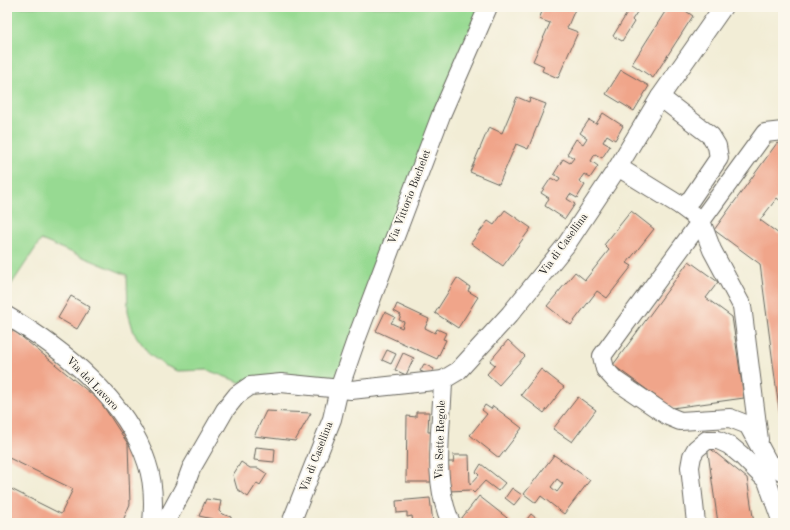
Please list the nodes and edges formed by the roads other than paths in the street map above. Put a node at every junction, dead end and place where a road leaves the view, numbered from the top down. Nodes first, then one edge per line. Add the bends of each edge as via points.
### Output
1 (488, 7) edge
2 (723, 7) edge
3 (660, 98) junction
4 (783, 131) edge
5 (618, 167) junction
6 (681, 206) junction
7 (701, 221) junction
8 (7, 316) edge
9 (443, 380) junction
10 (339, 389) junction
11 (759, 447) junction
12 (191, 470) junction
13 (783, 472) edge
14 (152, 523) edge
15 (156, 523) edge
16 (165, 523) edge
17 (290, 523) edge
18 (451, 523) edge
19 (696, 523) edge
20 (782, 523) edge

1 - 10 street, Via Vittorio Bachelet via 444,109
2 - 3 street, Via di Casellina
3 - 5 street, Via di Casellina
3 - 6 street via 711,136 717,146 719,158 691,199
4 - 7 street via 765,133
5 - 6 street
5 - 9 street, Via di Casellina via 566,245 538,281 458,371
6 - 7 street
7 - 11 street via 712,250 742,306
7 - 11 street via 602,356 605,369 615,380 668,416 680,421 730,418 748,424
8 - 14 street, Via del Lavoro via 58,350 93,382 118,410 136,437 147,463 153,491
9 - 10 street, Via di Casellina via 351,390
9 - 18 street, Via Sette Regole via 440,481
10 - 12 street, Via di Casellina via 270,384 250,386 225,410
10 - 17 street, Via di Casellina via 332,419
11 - 13 street via 768,462
12 - 15 street, Via di Casellina via 177,485
12 - 16 street, Via di Casellina
19 - 20 street via 690,467 692,456 707,440 718,440 741,455 767,481

